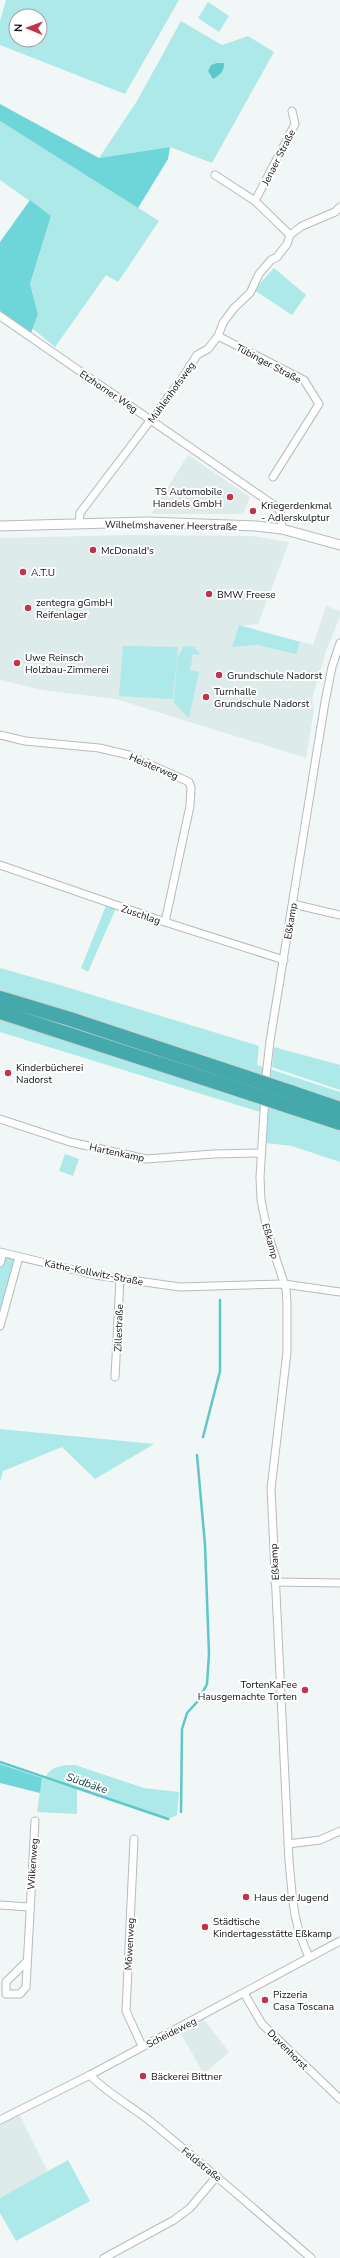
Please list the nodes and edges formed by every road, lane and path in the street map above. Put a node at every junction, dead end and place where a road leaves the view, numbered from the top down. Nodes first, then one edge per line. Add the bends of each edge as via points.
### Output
1 (292, 111) dead end
2 (215, 175) dead end
3 (255, 201) junction
4 (340, 207) edge
5 (290, 235) junction
6 (0, 316) edge
7 (218, 336) junction
8 (151, 420) junction
9 (273, 478) dead end
10 (79, 524) junction
11 (0, 526) edge
12 (282, 529) junction
13 (340, 545) edge
14 (340, 643) edge
15 (0, 735) edge
16 (0, 865) edge
17 (293, 904) junction
18 (340, 914) edge
19 (165, 922) junction
20 (284, 960) junction
21 (0, 998) edge
22 (0, 1012) edge
23 (241, 1083) junction
24 (340, 1109) edge
25 (0, 1119) edge
26 (340, 1123) edge
27 (261, 1153) junction
28 (1, 1252) edge
29 (19, 1257) junction
30 (0, 1263) edge
31 (120, 1279) junction
32 (284, 1284) junction
33 (340, 1292) edge
34 (0, 1326) edge
35 (115, 1377) dead end
36 (275, 1582) junction
37 (340, 1583) edge
38 (35, 1821) dead end
39 (340, 1831) edge
40 (134, 1839) dead end
41 (288, 1844) junction
42 (0, 1905) edge
43 (29, 1907) junction
44 (340, 1941) edge
45 (309, 1957) junction
46 (27, 1960) junction
47 (244, 1993) junction
48 (142, 2046) junction
49 (90, 2075) junction
50 (340, 2099) edge
51 (0, 2120) edge
52 (217, 2176) junction
53 (104, 2258) edge
54 (311, 2258) edge

1 - 3 street, Jenaer Straße via 295,124
2 - 3 street
3 - 5 street
4 - 5 street, Mühlenhofsweg
5 - 7 street, Mühlenhofsweg via 277,257 270,260 259,274 250,293 223,323
6 - 8 street, Etzhorner Weg
7 - 8 street, Mühlenhofsweg via 208,349 197,355
7 - 9 street, Tübinger Straße via 304,380 319,404
8 - 10 street, Mühlenhofsweg via 80,513
8 - 12 street, Etzhorner Weg via 280,512
10 - 11 street, Wilhelmshavener Heerstraße
10 - 12 street, Wilhelmshavener Heerstraße via 154,522
12 - 13 street, Wilhelmshavener Heerstraße
14 - 17 street, Eßkamp via 326,694
15 - 19 street, Heisterweg via 25,741 99,748 129,755 189,782 190,806
16 - 19 street, Zuschlag
17 - 18 street
17 - 20 street, Eßkamp
19 - 20 street, Zuschlag
20 - 27 street, Eßkamp via 268,1057
21 - 23 highway via 70,1019
22 - 23 highway
23 - 24 highway, bridge via 290,1092
23 - 26 highway, bridge via 288,1106
25 - 27 street, Hartenkamp via 70,1142 146,1159
27 - 32 street, Eßkamp via 261,1200 268,1234
28 - 29 street, Käthe-Kollwitz-Straße
28 - 30 street
29 - 31 street, Käthe-Kollwitz-Straße
29 - 34 street
31 - 32 street, Käthe-Kollwitz-Straße via 180,1286
31 - 35 street, Zillestraße
32 - 33 street, Käthe-Kollwitz-Straße
32 - 36 street, Eßkamp via 288,1340 271,1484
36 - 37 street
36 - 41 street, Eßkamp
38 - 43 street, Wilkenweg
39 - 41 street via 320,1840
40 - 48 street, Möwenweg via 126,2011
41 - 45 street, Eßkamp via 293,1912 298,1934
42 - 43 street
43 - 46 street, Wilkenweg
44 - 45 street, Scheideweg
45 - 47 street, Scheideweg
46 - 46 street, Wilkenweg via 24,1991 20,1994 6,1994 6,1982
47 - 48 street, Scheideweg
47 - 50 street, Duvenhorst via 262,2024
48 - 49 street, Scheideweg
49 - 51 street, Scheideweg
49 - 52 street, Feldstraße via 114,2098 150,2121
52 - 53 street via 190,2208 174,2220
52 - 54 street, Feldstraße

